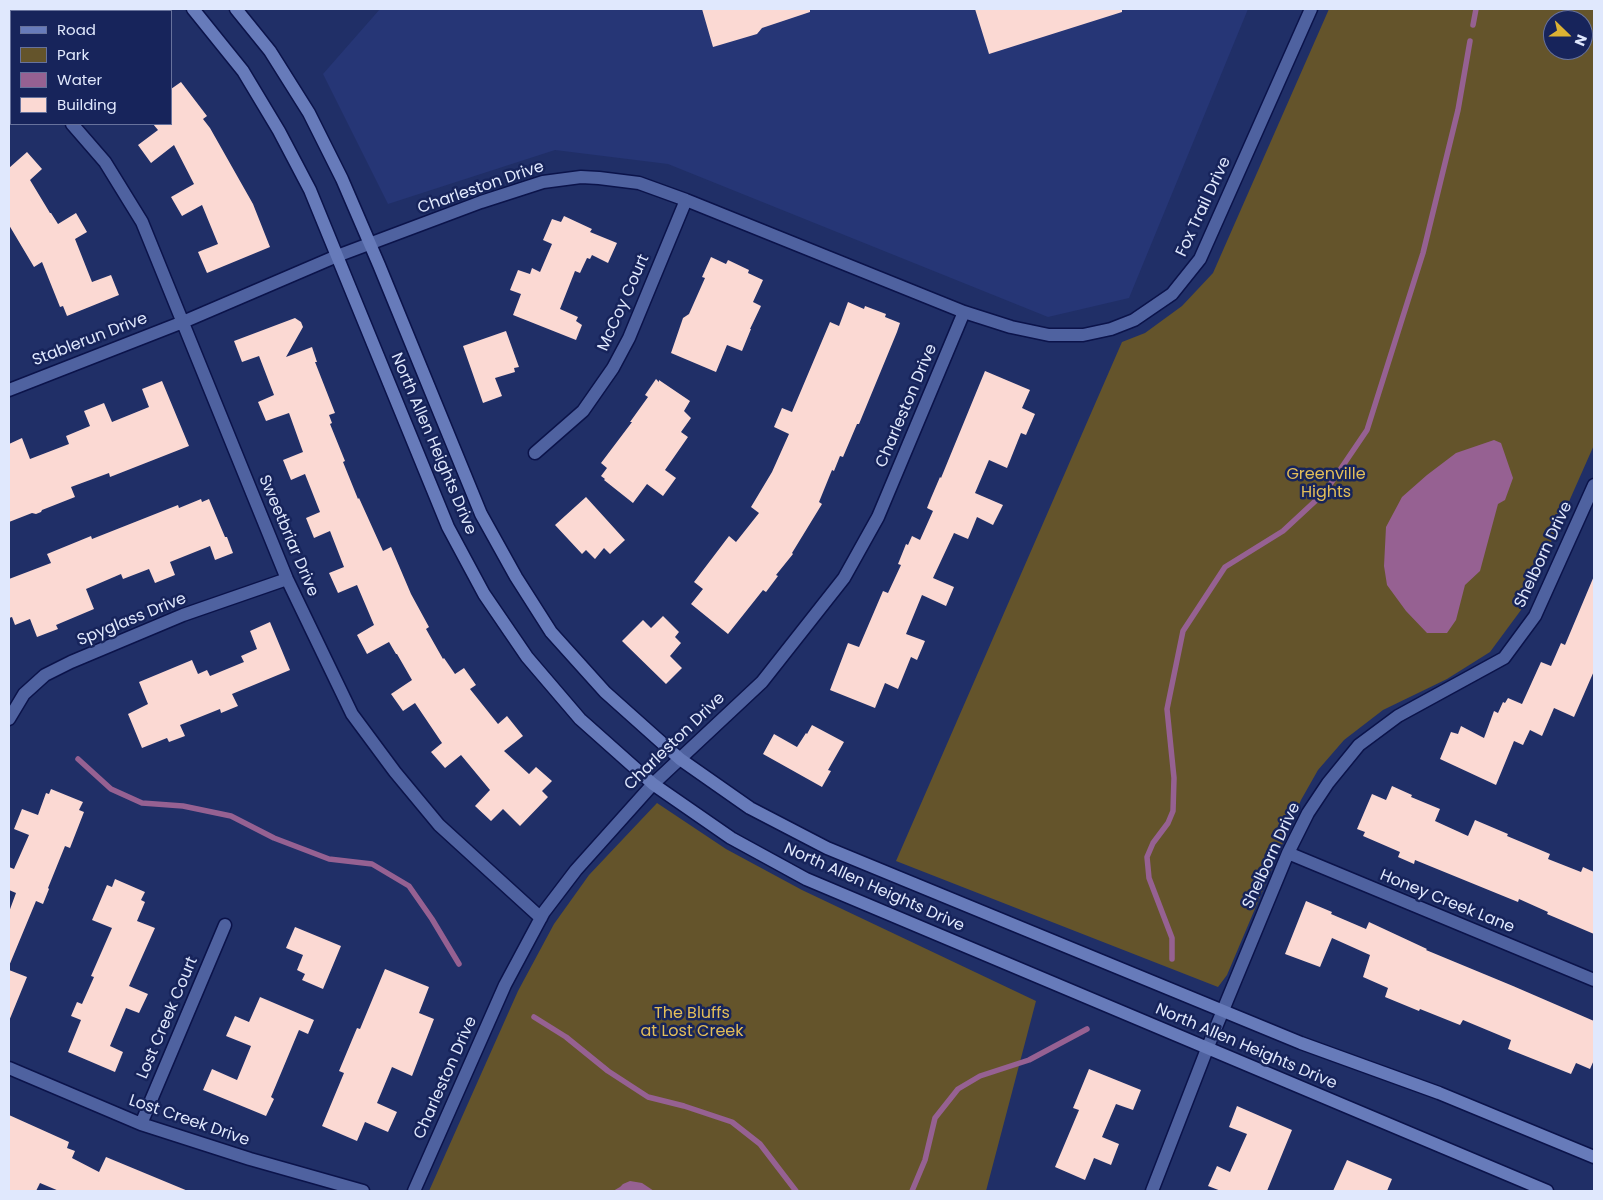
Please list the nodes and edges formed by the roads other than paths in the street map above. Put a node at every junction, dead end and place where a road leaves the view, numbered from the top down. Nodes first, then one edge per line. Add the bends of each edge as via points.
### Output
1 (193, 9) edge
2 (236, 9) edge
3 (1311, 9) edge
4 (73, 125) edge
5 (686, 200) junction
6 (370, 244) junction
7 (337, 256) junction
8 (964, 312) junction
9 (183, 322) junction
10 (9, 390) edge
11 (535, 453) dead end
12 (1594, 485) edge
13 (287, 579) junction
14 (9, 720) edge
15 (680, 759) junction
16 (653, 784) junction
17 (1288, 853) junction
18 (541, 918) junction
19 (225, 925) dead end
20 (1594, 980) edge
21 (1223, 1011) junction
22 (1208, 1049) junction
23 (9, 1068) edge
24 (141, 1124) junction
25 (1594, 1157) edge
26 (363, 1191) edge
27 (414, 1191) edge
28 (1152, 1191) edge
29 (1547, 1191) edge

1 - 7 main road, North Allen Heights Drive via 243,71 279,130 310,190
2 - 6 main road, North Allen Heights Drive via 270,51 309,113
3 - 8 street, Fox Trail Drive via 1200,259 1172,294 1134,320 1083,335 1049,336
4 - 9 street, Sweetbriar Drive via 105,162 142,222
5 - 6 street, Charleston Drive via 639,184 599,178 560,179 525,187
5 - 8 street, Charleston Drive
5 - 11 street, McCoy Court via 630,338 613,368 583,412
6 - 7 street, Charleston Drive
6 - 15 main road, North Allen Heights Drive via 481,514 516,577 551,632 605,692
7 - 9 street, Charleston Drive
7 - 16 main road, North Allen Heights Drive via 448,527 484,594 527,657 580,719
8 - 15 street, Charleston Drive via 878,517 844,578 762,682
9 - 10 street, Stablerun Drive
9 - 13 street, Sweetbriar Drive
12 - 17 street, Shelborn Drive via 1535,616 1504,658 1398,716 1359,745 1308,813
13 - 14 street, Spyglass Drive via 183,615 45,675 24,694
13 - 18 street, Sweetbriar Drive via 352,714 395,772 439,825
15 - 16 street, Charleston Drive
15 - 21 main road, North Allen Heights Drive via 750,808 827,848
16 - 18 street, Charleston Drive via 576,870
16 - 22 main road, North Allen Heights Drive via 731,838 806,879
17 - 20 street, Honey Creek Lane
17 - 21 street, Shelborn Drive
18 - 27 street, Charleston Drive via 505,985
19 - 24 street, Lost Creek Court
21 - 22 street, Shelborn Drive
21 - 25 main road, North Allen Heights Drive via 1439,1093
22 - 28 street, Shelborn Drive
22 - 29 main road, North Allen Heights Drive
23 - 24 street, Lost Creek Drive
24 - 26 street, Lost Creek Drive

